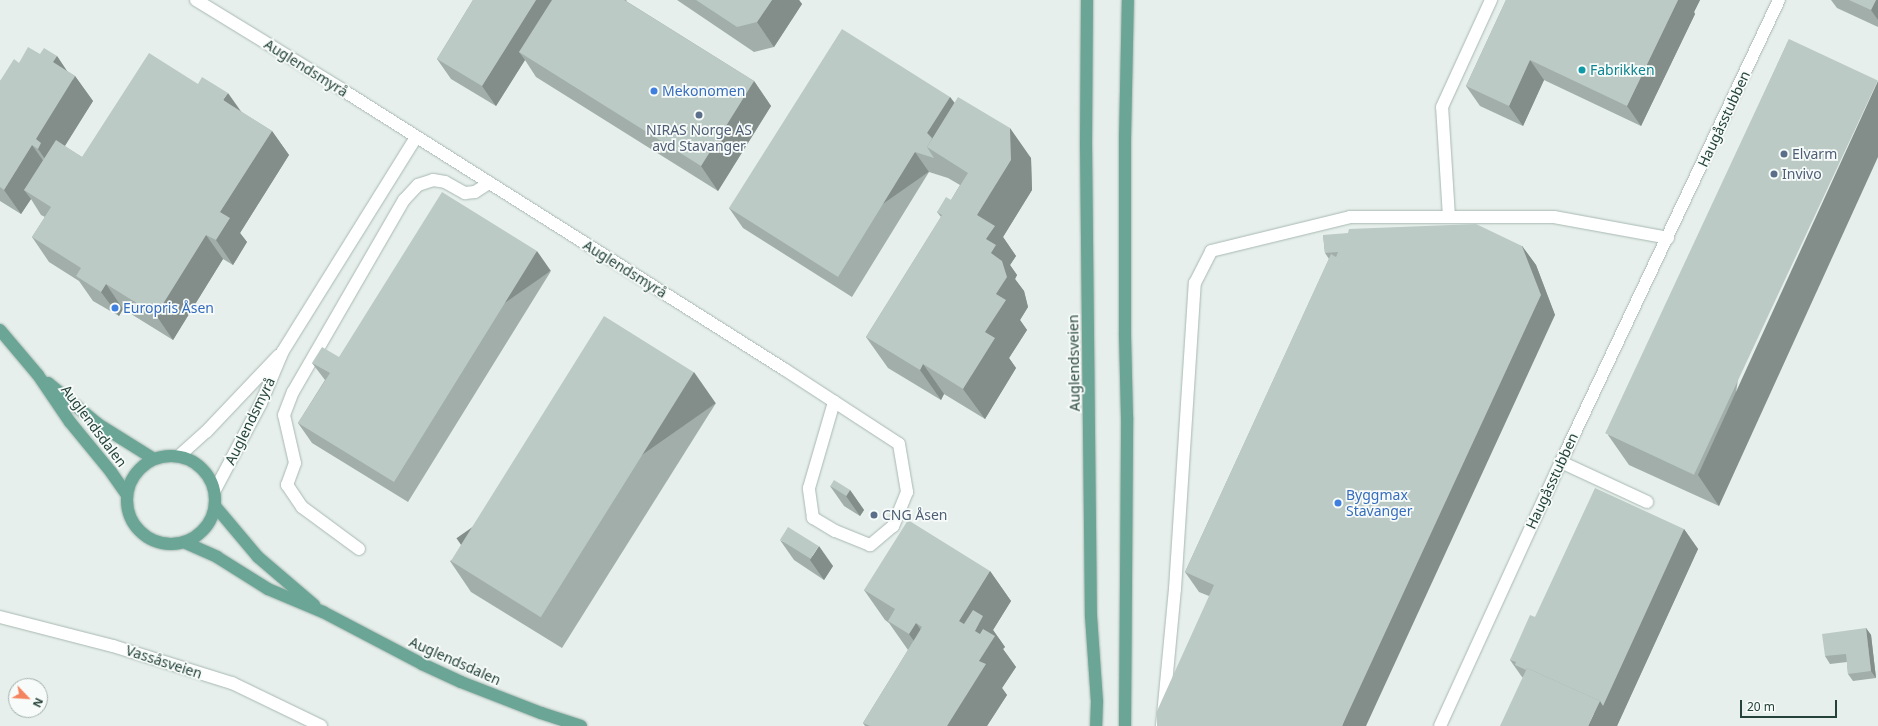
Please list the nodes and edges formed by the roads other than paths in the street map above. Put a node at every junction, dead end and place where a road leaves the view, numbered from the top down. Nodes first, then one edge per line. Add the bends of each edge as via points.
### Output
1 (196, 0) edge
2 (1087, 0) edge
3 (1128, 0) edge
4 (1491, 0) edge
5 (1779, 0) edge
6 (416, 137) junction
7 (489, 183) junction
8 (1449, 217) junction
9 (1668, 238) junction
10 (0, 330) edge
11 (283, 351) junction
12 (38, 375) junction
13 (834, 402) junction
14 (179, 456) junction
15 (154, 459) junction
16 (1561, 462) junction
17 (215, 490) junction
18 (127, 495) junction
19 (1647, 502) dead end
20 (215, 506) junction
21 (186, 542) junction
22 (359, 549) dead end
23 (323, 612) junction
24 (0, 617) edge
25 (321, 726) edge
26 (581, 726) edge
27 (1096, 726) edge
28 (1125, 726) edge
29 (1162, 726) edge
30 (1440, 726) edge

1 - 6 street, Auglendsmyrå
2 - 27 main road, Auglendsveien via 1091,616 1097,702
3 - 28 main road via 1125,138
4 - 8 street via 1442,107
5 - 9 street, Haugåsstubben
6 - 7 street, Auglendsmyrå
6 - 11 street, Auglendsmyrå
7 - 13 street, Auglendsmyrå
7 - 22 street via 475,192 464,192 445,182 433,180 418,185 404,200 293,392 284,414 295,463 287,485 302,507
8 - 9 street via 1554,216
8 - 29 street via 1350,217 1211,251 1194,283 1175,589
9 - 16 street, Haugåsstubben
10 - 12 main road, Auglendsdalen
11 - 14 street, Auglendsmyrå via 206,432
11 - 17 street, Auglendsmyrå via 261,403
12 - 15 main road, Auglendsdalen via 98,424
12 - 18 main road, Auglendsdalen via 70,422
13 - 13 street, Auglendsmyrå via 899,444 907,492 892,526 870,545 835,531 813,518 809,488
14 - 15 main road
14 - 17 main road via 192,460 202,468
15 - 18 main road via 141,467 131,480
16 - 19 street
16 - 30 street, Haugåsstubben
17 - 20 main road
18 - 21 main road via 127,510 133,524 143,535 163,544
20 - 21 main road via 210,522 200,534
20 - 23 main road, Auglendsdalen via 258,557
21 - 23 main road, Auglendsdalen via 217,557 268,589
23 - 26 main road, Auglendsdalen via 461,682
24 - 25 street, Vassåsveien via 113,646 232,684

